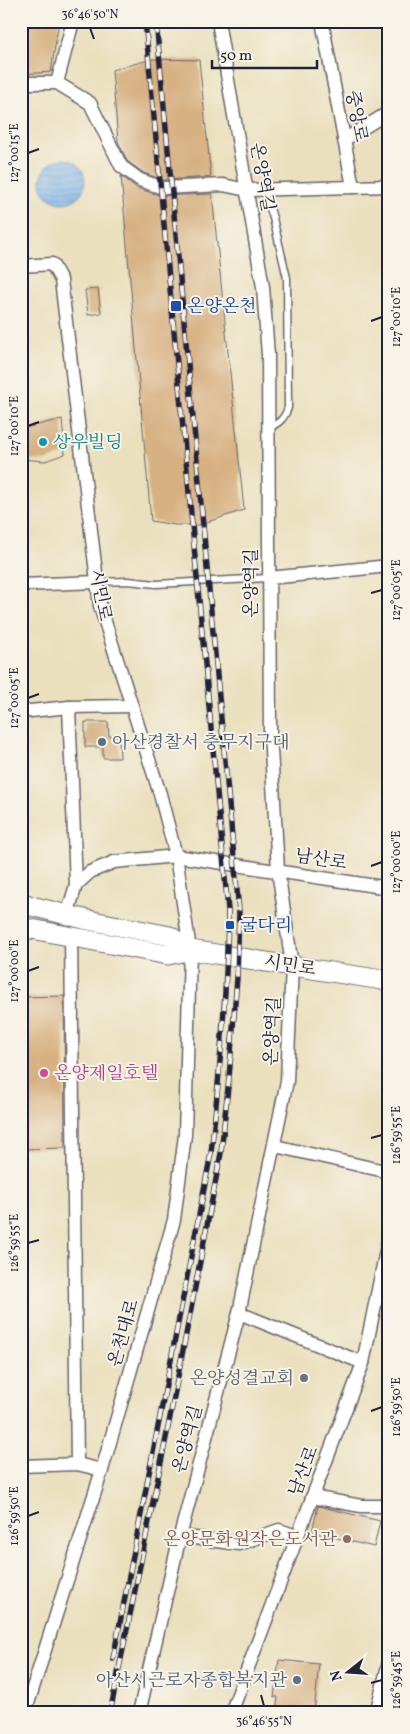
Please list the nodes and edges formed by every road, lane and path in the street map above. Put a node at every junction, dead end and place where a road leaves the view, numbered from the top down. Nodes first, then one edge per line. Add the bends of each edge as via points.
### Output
1 (72, 21) edge
2 (218, 21) edge
3 (322, 21) edge
4 (21, 83) edge
5 (57, 84) junction
6 (389, 112) edge
7 (344, 140) junction
8 (389, 186) edge
9 (353, 187) junction
10 (264, 189) junction
11 (248, 190) junction
12 (21, 266) edge
13 (268, 428) junction
14 (389, 566) edge
15 (269, 578) junction
16 (97, 582) junction
17 (21, 585) edge
18 (69, 706) junction
19 (132, 706) junction
20 (21, 712) edge
21 (176, 856) junction
22 (278, 870) junction
23 (76, 885) junction
24 (389, 888) edge
25 (21, 902) edge
26 (67, 915) junction
27 (21, 927) edge
28 (72, 936) junction
29 (190, 950) junction
30 (292, 965) junction
31 (389, 982) edge
32 (274, 1146) junction
33 (389, 1172) edge
34 (389, 1236) edge
35 (239, 1313) junction
36 (363, 1363) junction
37 (77, 1464) junction
38 (21, 1466) edge
39 (102, 1470) junction
40 (312, 1497) junction
41 (389, 1506) edge
42 (180, 1536) junction
43 (297, 1536) junction
44 (389, 1662) edge
45 (25, 1713) edge
46 (139, 1713) edge
47 (231, 1713) edge
48 (376, 1713) edge

1 - 5 street
2 - 11 street, 온양역길
3 - 7 street, 중앙로
4 - 5 street
5 - 11 street via 90,103 121,166 140,180 163,188 223,185
6 - 7 street
7 - 9 street, 중앙로
8 - 9 street
9 - 10 street
10 - 11 street
10 - 13 lane via 283,260 288,295 288,408 281,422
11 - 13 street, 온양역길 via 264,296
12 - 16 street, 시민로 via 52,264 60,280
13 - 15 street, 온양역길
14 - 15 street
15 - 16 lane via 156,584
15 - 22 street, 온양역길 via 270,732
16 - 17 street
16 - 19 street, 시민로 via 100,606
18 - 19 street
18 - 20 street
18 - 23 street
19 - 21 street, 시민로
21 - 22 street, 남산로
21 - 23 street, 남산로 via 114,862 90,872
21 - 29 street, 시민로
22 - 24 street, 남산로
22 - 30 street, 온양역길
23 - 26 street
25 - 26 main road, 시민로
26 - 29 main road, 시민로 via 170,936
27 - 28 main road, 시민로
28 - 29 main road, 시민로 via 168,954
28 - 37 street
29 - 30 main road, 시민로
29 - 39 street, 온천대로 via 185,1135 174,1220
30 - 31 main road, 시민로
30 - 32 street, 온양역길 via 287,1082
32 - 33 street
32 - 35 street, 온양역길
34 - 36 street, 남산로
35 - 36 street
35 - 42 street, 온양역길
36 - 40 street, 남산로
37 - 38 street
37 - 39 street
39 - 45 street, 온천대로
40 - 41 street via 361,1506
40 - 43 street, 남산로
42 - 43 street via 239,1544 279,1530
42 - 46 street, 온양역길
43 - 47 street, 남산로
44 - 48 street

